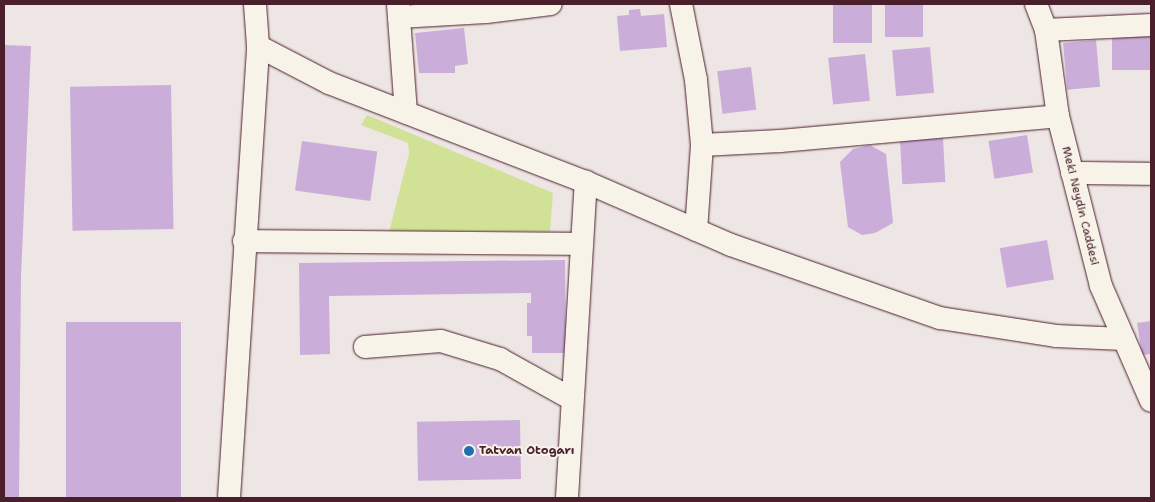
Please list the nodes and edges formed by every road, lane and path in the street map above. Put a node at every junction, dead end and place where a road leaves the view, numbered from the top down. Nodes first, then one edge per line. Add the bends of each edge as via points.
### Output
1 (256, 4) edge
2 (551, 4) edge
3 (681, 4) edge
4 (1036, 4) edge
5 (398, 10) edge
6 (1151, 25) edge
7 (1046, 30) junction
8 (258, 46) junction
9 (406, 113) junction
10 (1058, 116) junction
11 (702, 145) junction
12 (1072, 173) junction
13 (1151, 174) edge
14 (586, 182) junction
15 (696, 230) junction
16 (244, 241) junction
17 (582, 244) junction
18 (1124, 339) junction
19 (365, 346) dead end
20 (1142, 360) edge
21 (572, 399) junction
22 (1151, 401) edge
23 (228, 498) edge
24 (567, 498) edge

1 - 8 street
2 - 5 street via 486,12
3 - 11 street via 696,80
4 - 7 street, Meki Neydin Caddesi
5 - 9 street
6 - 7 street
7 - 10 street, Meki Neydin Caddesi
8 - 9 street via 329,83
8 - 16 street
9 - 14 street
10 - 11 street
10 - 12 street, Meki Neydin Caddesi
11 - 15 street
12 - 13 street
12 - 18 street, Meki Neydin Caddesi via 1101,286
14 - 15 street
14 - 17 street
15 - 18 street via 731,246 940,318 1056,336
16 - 17 street
16 - 23 street
17 - 21 street
18 - 20 street, Meki Neydin Caddesi
19 - 21 street via 441,341 500,359
20 - 22 street, Meki Neydin Caddesi
21 - 24 street

